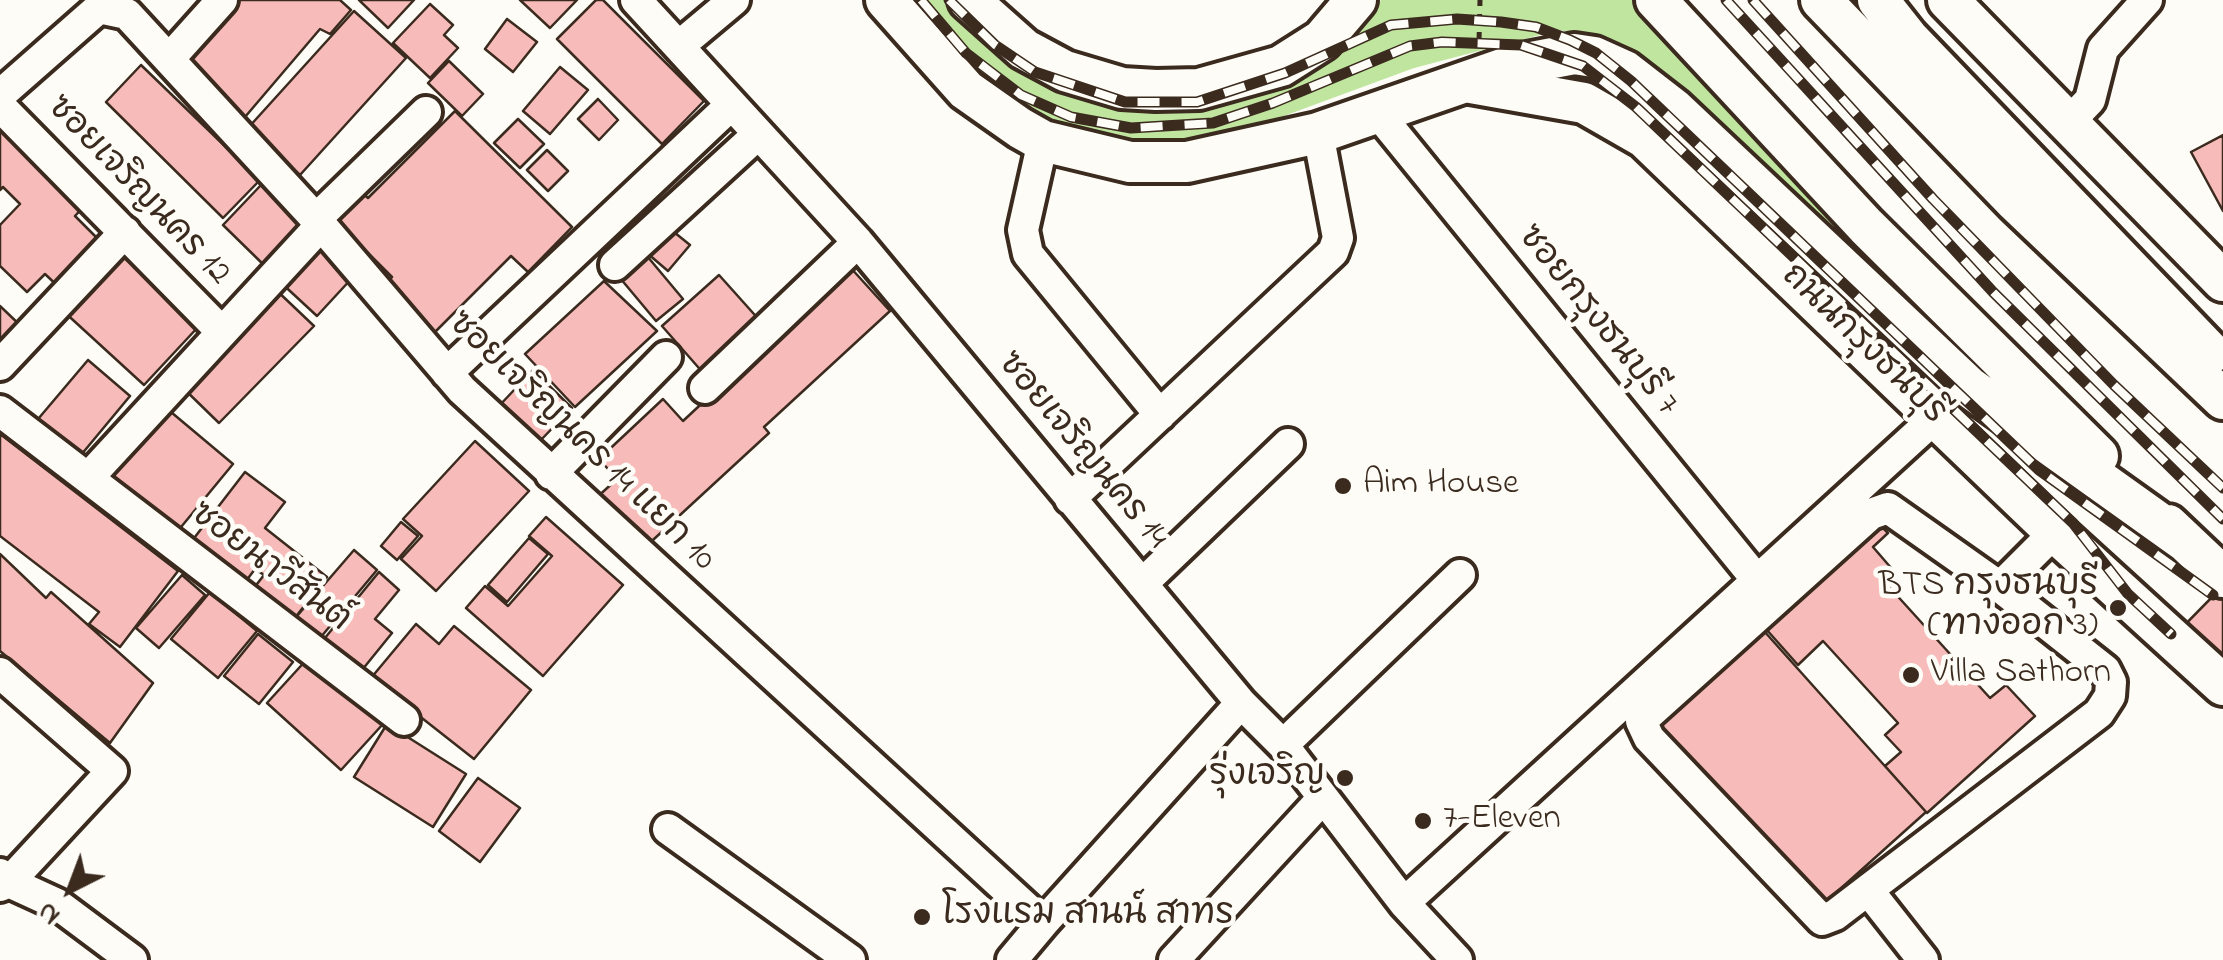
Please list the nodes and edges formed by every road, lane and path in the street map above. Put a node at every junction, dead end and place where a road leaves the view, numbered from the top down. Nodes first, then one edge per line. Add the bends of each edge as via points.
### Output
1 (222, 0) edge
2 (734, 0) edge
3 (886, 0) edge
4 (969, 0) edge
5 (1356, 0) edge
6 (1480, 0) edge
7 (1656, 0) edge
8 (1821, 0) edge
9 (1878, 0) edge
10 (1948, 0) edge
11 (2148, 0) edge
12 (642, 2) edge
13 (679, 46) junction
14 (170, 58) junction
15 (1470, 66) junction
16 (0, 96) edge
17 (731, 105) junction
18 (0, 106) edge
19 (426, 112) dead end
20 (1378, 112) junction
21 (2066, 125) junction
22 (1318, 133) junction
23 (756, 136) junction
24 (1043, 142) junction
25 (318, 222) junction
26 (125, 232) junction
27 (858, 242) junction
28 (615, 265) dead end
29 (2219, 271) edge
30 (220, 330) junction
31 (666, 357) dead end
32 (0, 365) edge
33 (2223, 365) edge
34 (447, 373) junction
35 (705, 388) dead end
36 (2223, 399) edge
37 (0, 411) edge
38 (1160, 415) junction
39 (1936, 417) junction
40 (1288, 444) dead end
41 (551, 474) junction
42 (88, 478) junction
43 (1070, 499) junction
44 (2055, 532) junction
45 (2186, 542) junction
46 (1460, 575) dead end
47 (2223, 577) edge
48 (1757, 580) junction
49 (1142, 584) junction
50 (2000, 587) junction
51 (0, 673) edge
52 (2223, 685) edge
53 (1242, 703) junction
54 (1631, 713) junction
55 (404, 720) dead end
56 (1283, 745) junction
57 (1323, 798) junction
58 (668, 828) dead end
59 (3, 880) edge
60 (1868, 890) junction
61 (1404, 903) junction
62 (1043, 923) junction
63 (132, 960) edge
64 (850, 960) edge
65 (1012, 960) edge
66 (1174, 960) edge
67 (1456, 960) edge
68 (1923, 960) edge

1 - 14 street
2 - 13 street
3 - 24 main road via 966,90
4 - 5 main road via 1024,49 1065,71 1156,90 1199,89 1281,66 1322,40
6 - 15 path
7 - 45 main road via 1866,226
8 - 36 main road via 2016,202
9 - 33 main road
10 - 21 main road
11 - 21 street via 2104,49 2090,100
12 - 13 street, ซอยเจริญนคร 14
13 - 17 street, ซอยเจริญนคร 14
14 - 16 street, ซอยเจริญนคร 14 แยก 10 via 127,14 98,8
14 - 25 street, ซอยเจริญนคร 14 แยก 10
15 - 20 main road
15 - 39 main road, ถนนกรุงธนบุรี via 1584,103 1645,138
15 - 45 main road via 1574,54 1625,71 1674,108 1969,387
17 - 23 street, ซอยเจริญนคร 14
17 - 34 street
18 - 26 street, ซอยเจริญนคร 12
19 - 25 street
20 - 22 main road
20 - 48 street, ซอยกรุงธนบุรี 7
21 - 29 main road
22 - 24 main road via 1187,162 1130,162
22 - 38 street via 1338,238 1333,252
23 - 27 street, ซอยเจริญนคร 14
23 - 28 street
24 - 38 street via 1023,230 1028,254
25 - 30 street
25 - 34 street, ซอยเจริญนคร 14 แยก 10
26 - 30 street, ซอยเจริญนคร 12
26 - 32 street
27 - 35 street
27 - 43 street, ซอยเจริญนคร 14
30 - 42 street
31 - 41 street
34 - 41 street, ซอยเจริญนคร 14 แยก 10
37 - 42 street, ซอยนาวีสันต์
38 - 43 street
39 - 44 main road, ถนนกรุงธนบุรี
39 - 48 street
40 - 49 street
41 - 62 street, ซอยเจริญนคร 14 แยก 10
42 - 55 street, ซอยนาวีสันต์
43 - 49 street, ซอยเจริญนคร 14
44 - 50 street
44 - 52 main road, ถนนกรุงธนบุรี
45 - 47 main road
46 - 56 street
48 - 54 street
49 - 53 street, ซอยเจริญนคร 14
50 - 54 street via 1900,514 1879,509
50 - 60 street via 2105,670 2110,696 2098,713
51 - 59 street via 112,770
53 - 56 street, ซอยเจริญนคร 14
53 - 62 street
54 - 60 street via 1819,918 1836,915
54 - 61 street
56 - 57 street, ซอยเจริญนคร 14
57 - 61 street, ซอยเจริญนคร 14
57 - 66 street
58 - 64 street
59 - 63 street via 56,904
60 - 68 street
61 - 67 street, ซอยเจริญนคร 14
62 - 65 street

